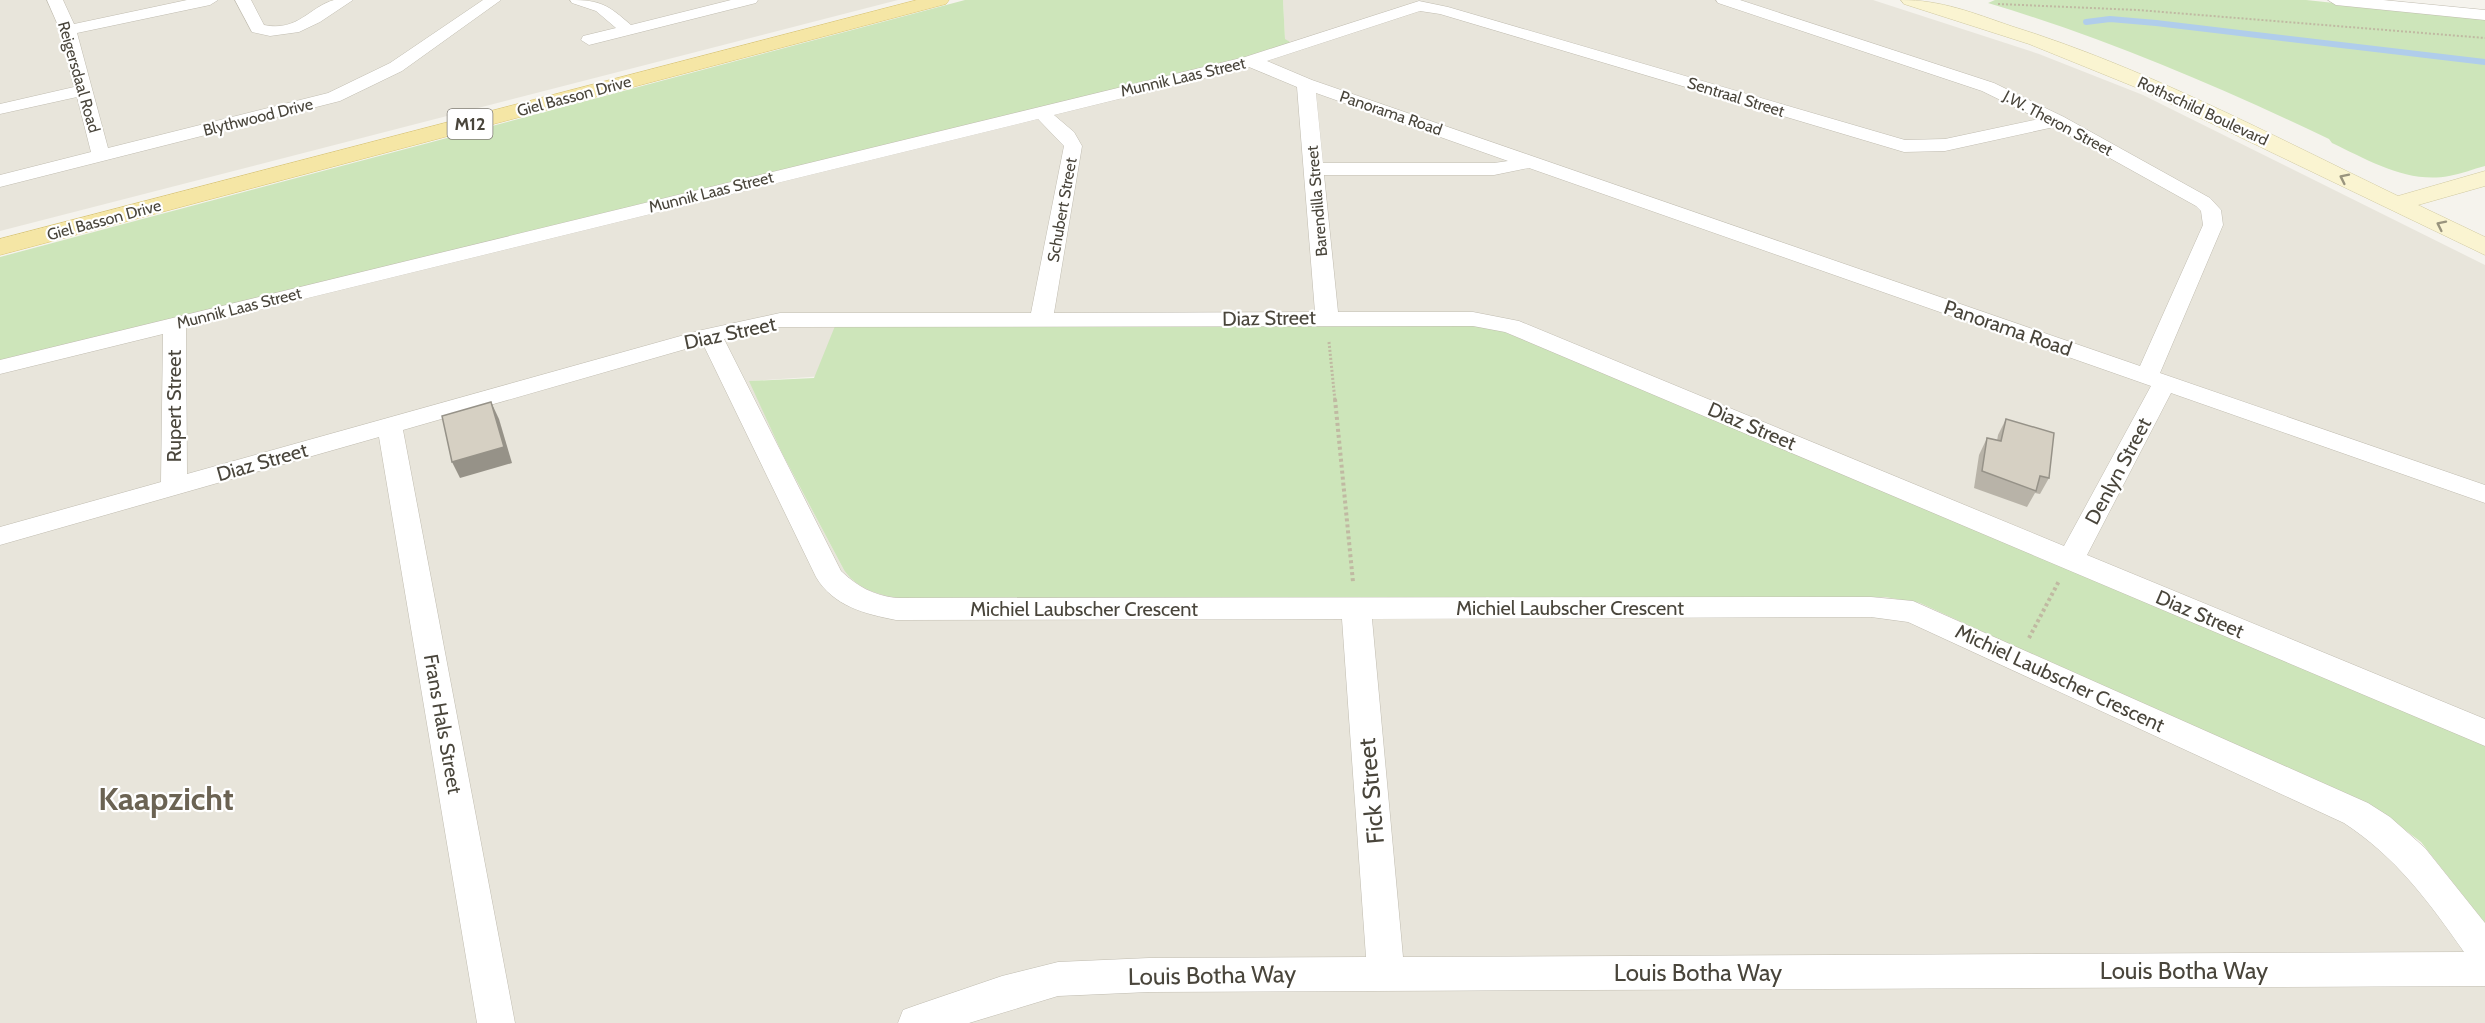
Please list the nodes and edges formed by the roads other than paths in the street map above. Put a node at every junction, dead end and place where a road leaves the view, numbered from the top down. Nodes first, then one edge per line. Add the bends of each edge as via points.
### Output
1 (55, 0) edge
2 (210, 0) edge
3 (243, 0) edge
4 (345, 0) edge
5 (493, 0) edge
6 (578, 0) edge
7 (750, 0) edge
8 (939, 0) edge
9 (1724, 0) edge
10 (1911, 0) edge
11 (1953, 0) edge
12 (2336, 0) edge
13 (1415, 3) edge
14 (2485, 15) edge
15 (68, 30) junction
16 (627, 30) junction
17 (590, 40) dead end
18 (1251, 62) junction
19 (1306, 84) junction
20 (84, 90) junction
21 (0, 109) edge
22 (1040, 111) junction
23 (2056, 121) junction
24 (101, 156) junction
25 (1532, 162) junction
26 (1315, 170) junction
27 (2485, 178) edge
28 (0, 181) edge
29 (2425, 196) junction
30 (2396, 204) junction
31 (2485, 224) edge
32 (0, 247) edge
33 (2485, 247) edge
34 (1327, 317) junction
35 (1041, 321) junction
36 (175, 324) junction
37 (710, 335) junction
38 (0, 367) edge
39 (2156, 379) junction
40 (390, 426) junction
41 (174, 488) junction
42 (2485, 494) edge
43 (0, 536) edge
44 (2071, 560) junction
45 (1356, 608) junction
46 (2485, 733) edge
47 (2485, 952) edge
48 (2485, 969) edge
49 (1386, 974) junction
50 (496, 1023) edge
51 (917, 1023) edge

1 - 15 street, Reigersdaal Road
2 - 15 street
3 - 4 street via 258,29 266,31 297,27
5 - 24 street, Blythwood Drive via 396,67 334,97
6 - 16 street via 602,8
7 - 16 street
8 - 32 main road, Giel Basson Drive / M12
9 - 23 street, J.W. Theron Street via 1988,87
30 -> 10 street, Rothschild Boulevard via 2129,76
11 - 29 street, Rothschild Boulevard via 2145,66
12 - 14 street
13 - 18 street, Munnik Laas Street
13 - 23 street, Sentraal Street via 1904,146 1945,145
15 - 20 street, Reigersdaal Road
16 - 17 street
18 - 19 street, Panorama Road
18 - 22 street, Munnik Laas Street
19 - 25 street, Panorama Road
19 - 26 street, Barendilla Street
20 - 21 street
20 - 24 street, Reigersdaal Road
22 - 35 street, Schubert Street via 1067,136 1072,146
22 - 36 street, Munnik Laas Street
23 - 39 street, J.W. Theron Street via 2193,195 2211,210 2213,225
24 - 28 street, Blythwood Drive
25 - 26 street, Panorama Road via 1494,169
25 - 39 street, Panorama Road
26 - 34 street, Barendilla Street
27 - 29 street
29 - 30 street
29 - 31 street, Rothschild Boulevard
33 -> 30 street, Rothschild Boulevard
34 - 35 street, Diaz Street
34 - 44 street, Diaz Street via 1473,319 1511,326
35 - 37 street, Diaz Street via 780,320
36 - 38 street, Munnik Laas Street
36 - 41 street, Rupert Street
37 - 40 street, Diaz Street
37 - 45 street, Michiel Laubscher Crescent via 830,577 845,594 864,604 896,609
39 - 42 street, Panorama Road
39 - 44 street, Denlyn Street
40 - 41 street, Diaz Street
40 - 50 street, Frans Hals Street
41 - 43 street, Diaz Street
44 - 46 street, Diaz Street
45 - 47 street, Michiel Laubscher Crescent via 1871,607 1913,612 2378,826 2415,858
45 - 49 street, Fick Street
48 - 49 street, Louis Botha Way
49 - 51 street, Louis Botha Way via 1058,979

